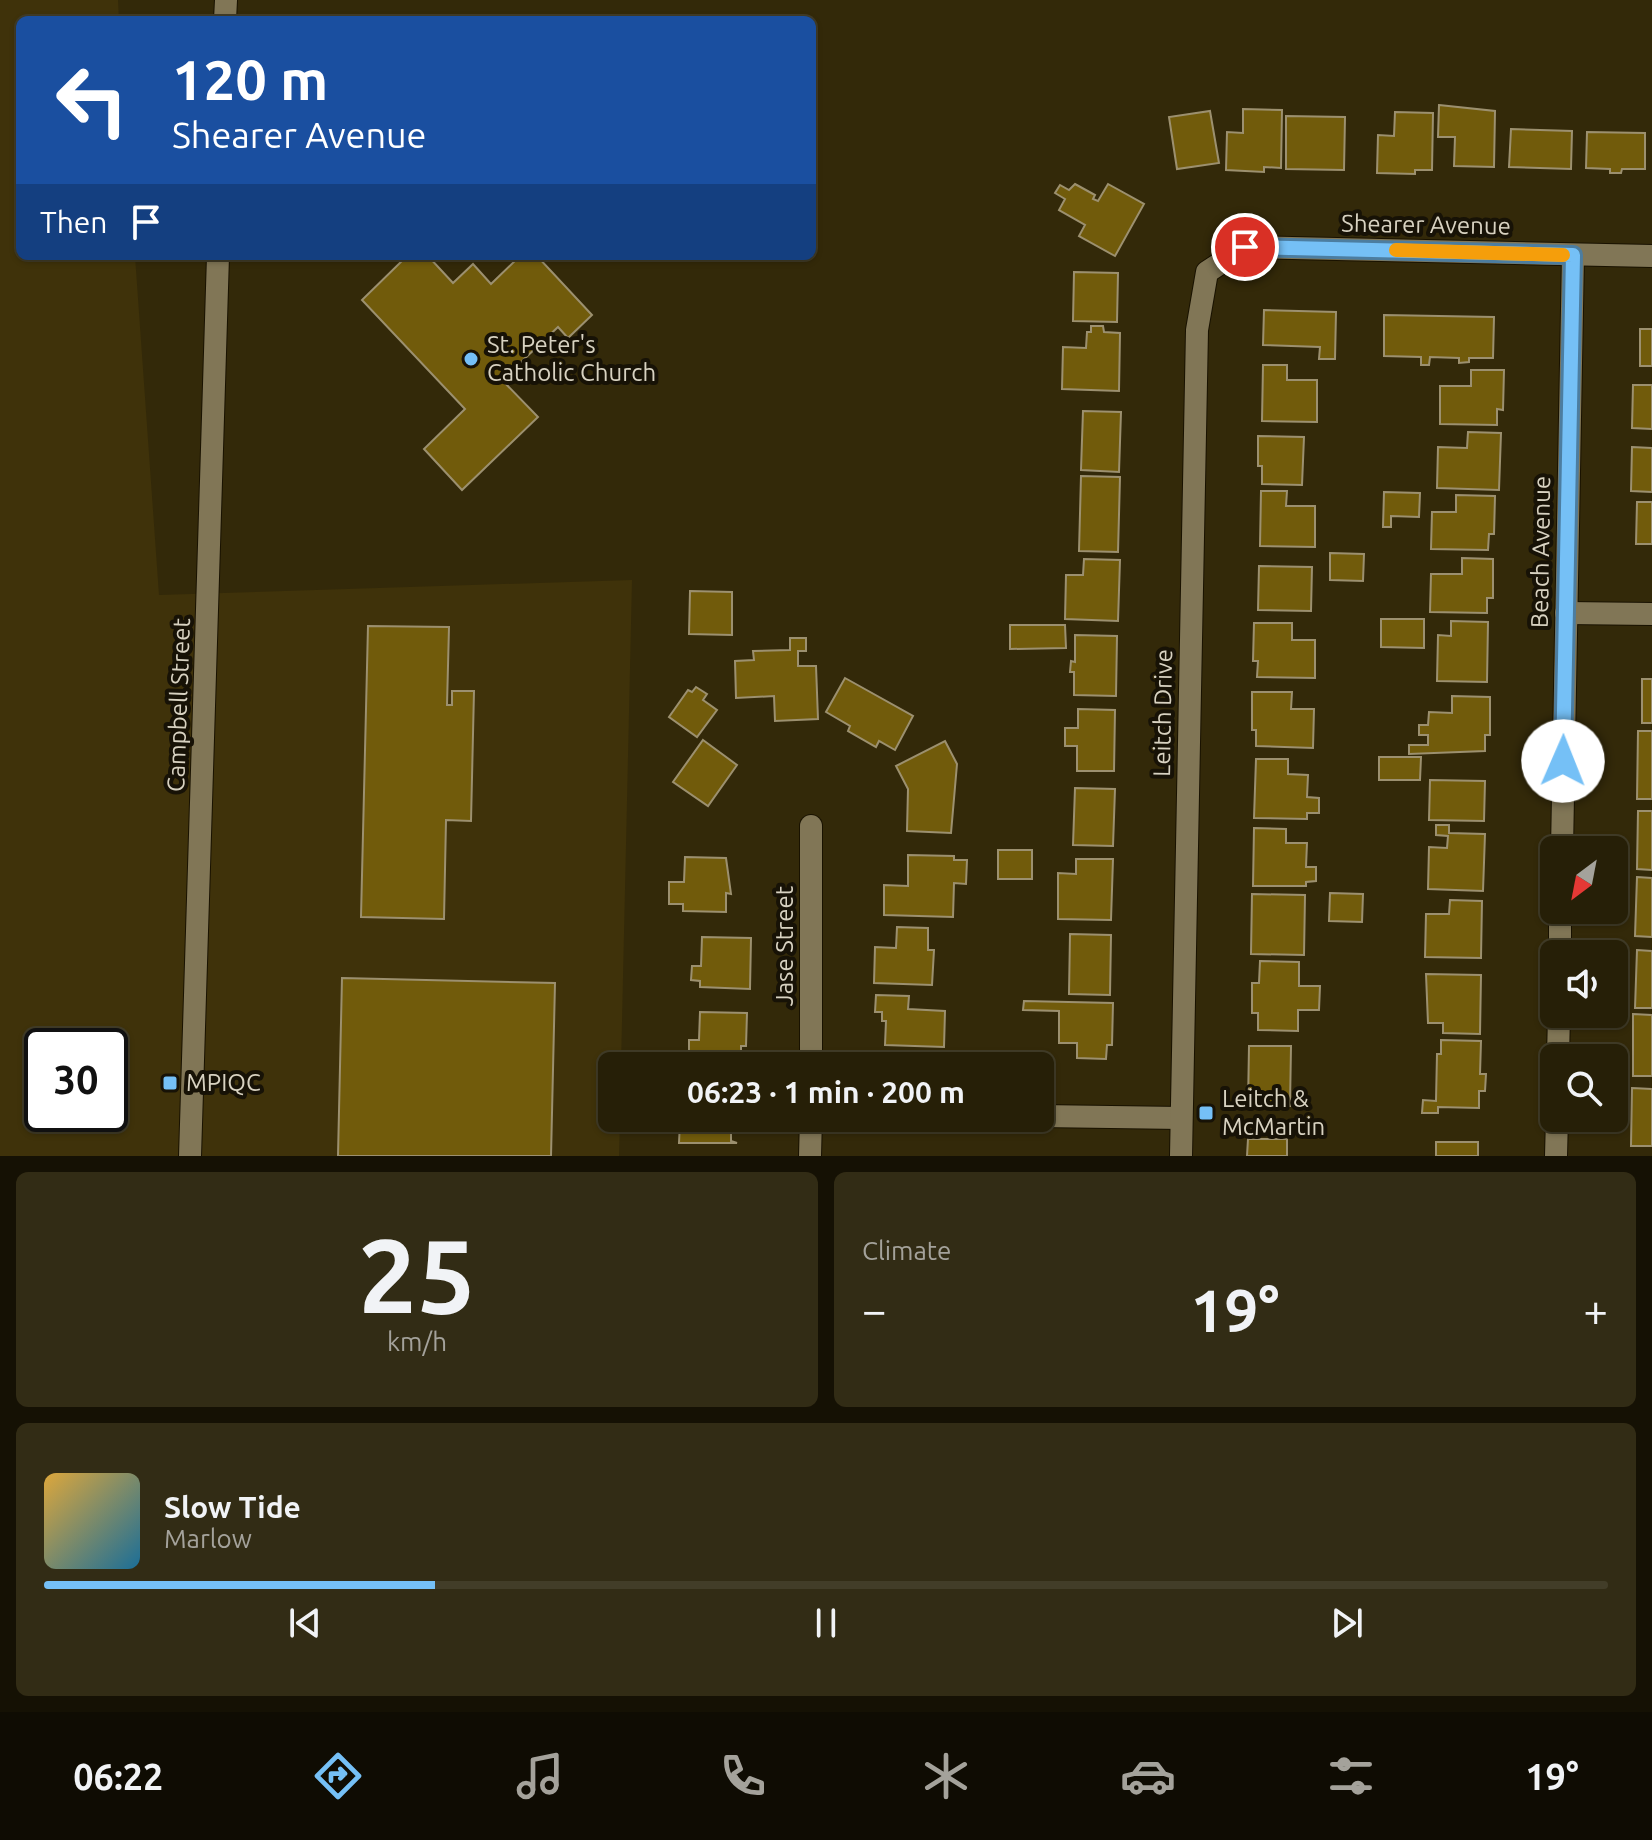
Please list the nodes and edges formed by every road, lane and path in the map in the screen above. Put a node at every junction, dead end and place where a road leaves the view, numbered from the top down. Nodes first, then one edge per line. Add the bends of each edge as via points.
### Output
1 (1573, 255) junction
2 (1652, 256) edge
3 (218, 260) edge
4 (1207, 272) joint
5 (1566, 613) junction
6 (1652, 614) edge
7 (811, 826) dead end
8 (1562, 836) edge
9 (811, 1052) edge
10 (1054, 1116) edge
11 (1181, 1118) junction
12 (811, 1132) edge
13 (1557, 1132) edge
14 (190, 1156) edge
15 (810, 1156) edge
16 (1181, 1156) edge
17 (1556, 1156) edge

1 - 2 street, Shearer Avenue
1 - 4 street, Shearer Avenue via 1245,247
1 - 5 street, Beach Avenue
3 - 14 street, Campbell Street
4 - 11 street, Leitch Drive via 1197,330
5 - 6 street
5 - 8 street, Beach Avenue
7 - 9 street, Jase Street
10 - 11 street
11 - 16 street, Leitch Drive
12 - 15 street
13 - 17 street

